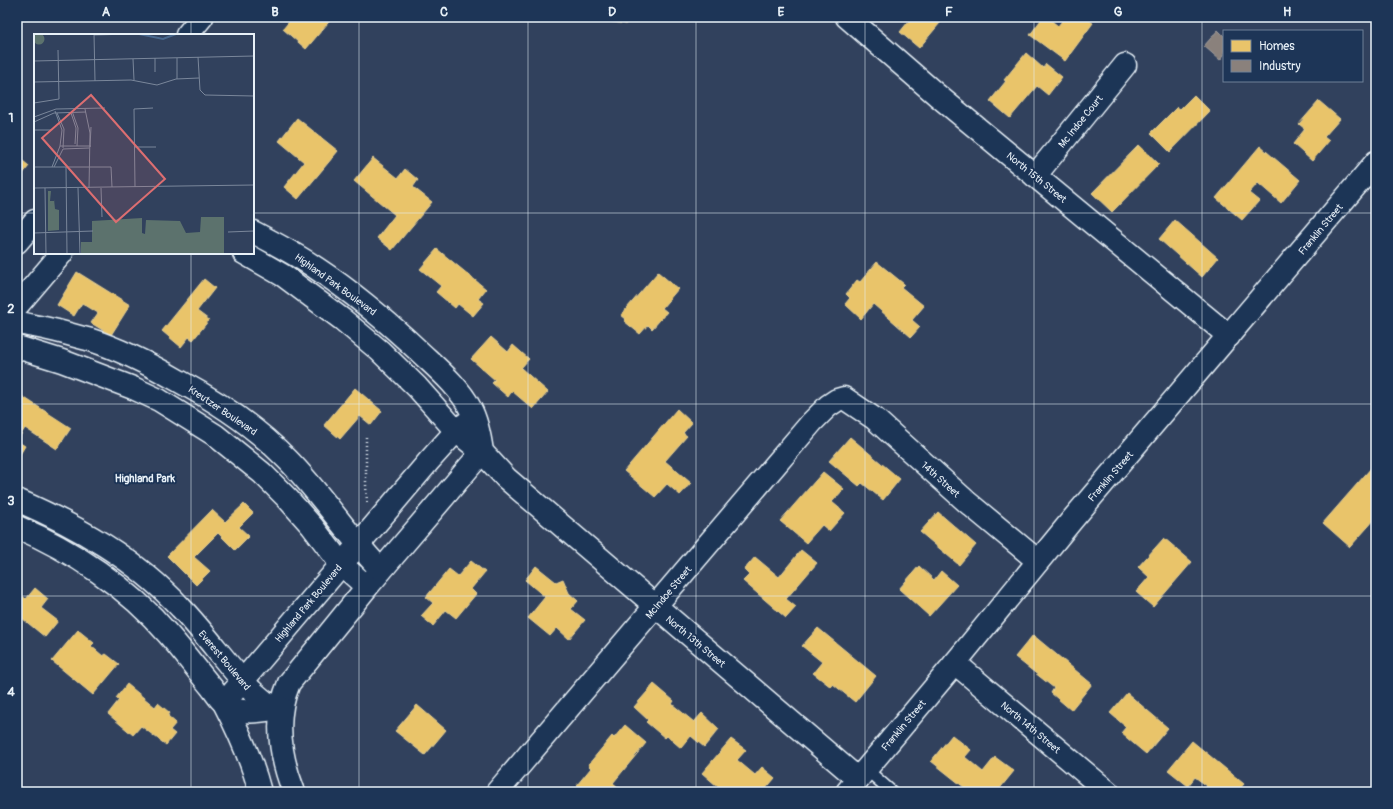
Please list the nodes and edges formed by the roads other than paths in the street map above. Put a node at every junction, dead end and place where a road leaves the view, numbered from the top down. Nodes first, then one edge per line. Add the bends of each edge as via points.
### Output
1 (202, 17) edge
2 (849, 18) edge
3 (188, 34) edge
4 (1125, 65) dead end
5 (1376, 162) edge
6 (1035, 176) junction
7 (34, 222) edge
8 (254, 233) edge
9 (17, 242) edge
10 (61, 254) edge
11 (246, 254) edge
12 (17, 306) edge
13 (17, 322) edge
14 (1229, 336) junction
15 (17, 347) edge
16 (844, 398) joint
17 (474, 418) junction
18 (456, 431) junction
19 (482, 452) junction
20 (17, 500) edge
21 (17, 528) edge
22 (358, 544) junction
23 (1038, 561) junction
24 (341, 564) junction
25 (381, 570) junction
26 (367, 587) junction
27 (656, 607) junction
28 (955, 663) junction
29 (242, 681) junction
30 (224, 703) junction
31 (281, 708) junction
32 (857, 780) edge
33 (260, 792) edge
34 (294, 792) edge
35 (497, 792) edge
36 (892, 792) edge
37 (1108, 792) edge

1 - 3 street
2 - 6 street, North 15th Street
4 - 6 street, Mc Indoe Court
5 - 14 street, Franklin Street
6 - 14 street, North 15th Street
7 - 9 street
8 - 17 street, Highland Park Boulevard via 318,269 378,313 448,380 470,408
10 - 12 street
11 - 18 street via 284,276 367,339 418,386
13 - 22 street, Kreutzer Boulevard via 92,341 127,354 207,396 254,430 286,458
14 - 23 street, Franklin Street
15 - 24 street via 62,360 134,388 159,400 216,435 262,473 288,499
16 - 23 street, 14th Street via 875,419 967,502
16 - 27 street, McIndoe Street via 828,406 812,422
17 - 18 street, Highland Park Boulevard
17 - 19 street, Highland Park Boulevard
18 - 19 street
18 - 22 street, Highland Park Boulevard
19 - 25 street
19 - 27 street, North 13th Street via 506,478
20 - 29 street, Everest Boulevard via 97,540 157,584 180,607
21 - 30 street via 86,564 123,591 167,632
22 - 24 street, Highland Park Boulevard
22 - 25 street, Kreutzer Boulevard
23 - 28 street, Franklin Street
24 - 26 street
24 - 29 street, Highland Park Boulevard
25 - 26 street
26 - 31 street via 289,683
27 - 32 street, North 13th Street
27 - 35 street, McIndoe Street
28 - 32 street, Franklin Street
28 - 37 street, North 14th Street
29 - 30 street, Highland Park Boulevard
29 - 31 street, Everest Boulevard via 265,702
30 - 31 street via 238,711 249,712
30 - 33 street via 248,752
31 - 34 street via 281,741
32 - 36 lane

